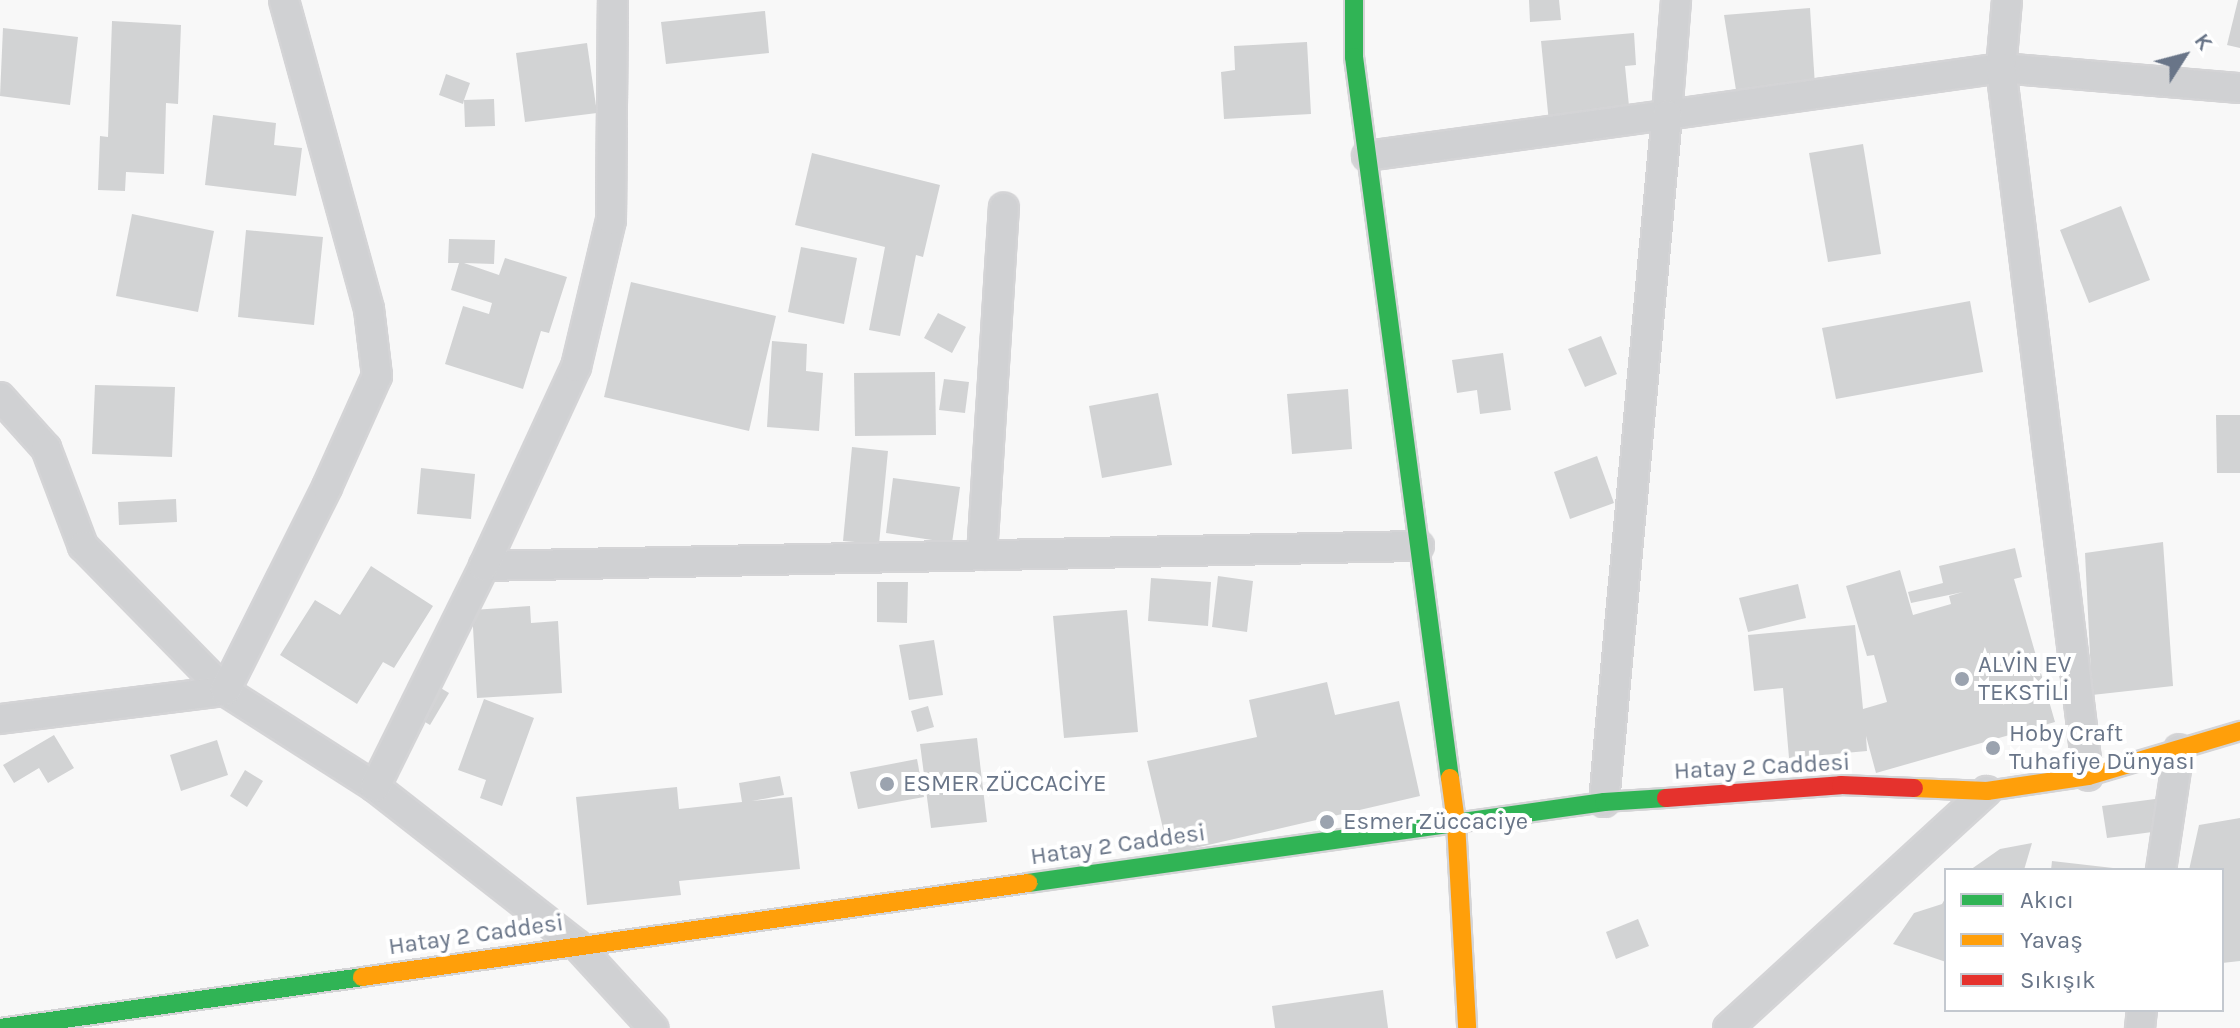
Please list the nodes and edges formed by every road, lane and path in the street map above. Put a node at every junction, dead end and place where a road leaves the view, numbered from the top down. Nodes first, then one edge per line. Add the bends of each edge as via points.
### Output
1 (284, 0) edge
2 (613, 0) edge
3 (1354, 0) edge
4 (1676, 0) edge
5 (2007, 0) edge
6 (2001, 68) junction
7 (2240, 88) edge
8 (1667, 115) junction
9 (1367, 156) junction
10 (1004, 208) dead end
11 (0, 397) edge
12 (1419, 546) junction
13 (982, 555) junction
14 (484, 566) junction
15 (225, 691) junction
16 (0, 719) edge
17 (2240, 731) edge
18 (2179, 749) junction
19 (2088, 776) junction
20 (375, 787) junction
21 (1987, 791) junction
22 (1604, 802) junction
23 (1456, 822) junction
24 (2161, 868) edge
25 (577, 945) junction
26 (15, 1027) edge
27 (653, 1028) edge
28 (1467, 1028) edge
29 (1728, 1028) edge

1 - 15 street via 369,309 377,376
2 - 14 street via 611,220 576,367
3 - 9 street via 1354,57
4 - 8 street
5 - 6 street
6 - 7 street
6 - 8 street
6 - 19 street
8 - 9 street
8 - 22 street
9 - 12 street
10 - 13 street
11 - 15 street via 46,448 83,546
12 - 13 street
12 - 23 street
13 - 14 street
14 - 20 street
15 - 16 street
15 - 20 street
17 - 18 street, Hatay 2 Caddesi
18 - 19 street, Hatay 2 Caddesi
18 - 24 street
19 - 21 street, Hatay 2 Caddesi
20 - 25 street
21 - 22 street, Hatay 2 Caddesi via 1841,785
21 - 29 street
22 - 23 street, Hatay 2 Caddesi
23 - 25 street, Hatay 2 Caddesi
23 - 28 street
25 - 26 street, Hatay 2 Caddesi
25 - 27 street

